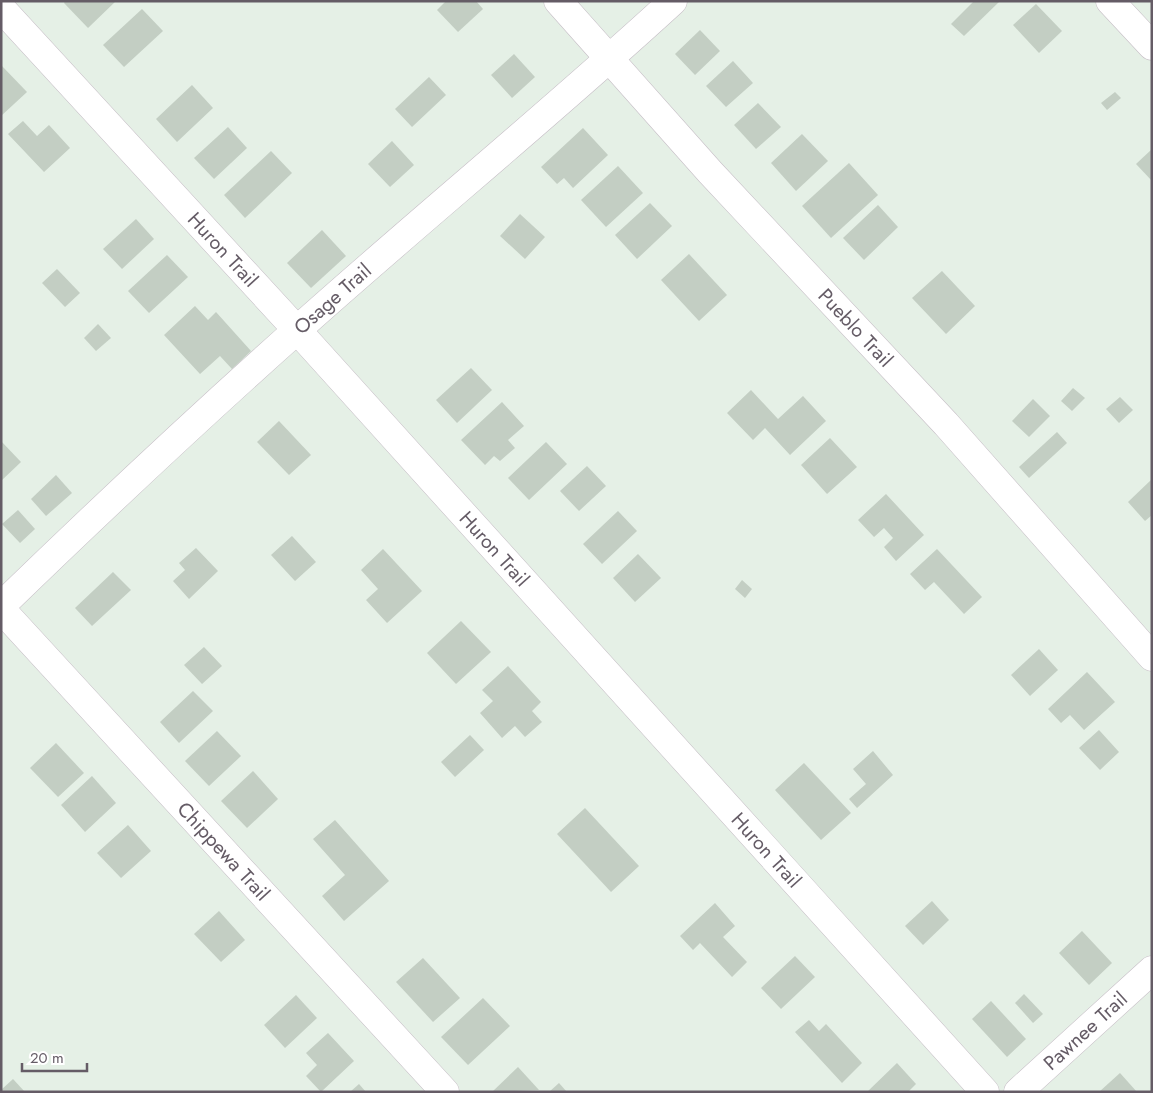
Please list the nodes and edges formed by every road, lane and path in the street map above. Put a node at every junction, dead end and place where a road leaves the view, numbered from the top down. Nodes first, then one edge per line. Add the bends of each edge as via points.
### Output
1 (558, 1) edge
2 (673, 1) edge
3 (1110, 1) edge
4 (1, 8) edge
5 (1152, 46) edge
6 (609, 59) junction
7 (297, 330) junction
8 (1, 608) edge
9 (1152, 657) edge
10 (1152, 970) edge
11 (445, 1092) edge
12 (985, 1092) edge
13 (1018, 1092) edge

1 - 6 street, Pueblo Trail
2 - 6 street, Osage Trail
3 - 5 street
4 - 7 street, Huron Trail
6 - 7 street, Osage Trail
6 - 9 street, Pueblo Trail via 946,424
7 - 8 street, Osage Trail via 88,521
7 - 12 street, Huron Trail
8 - 11 street, Chippewa Trail
10 - 13 street, Pawnee Trail

